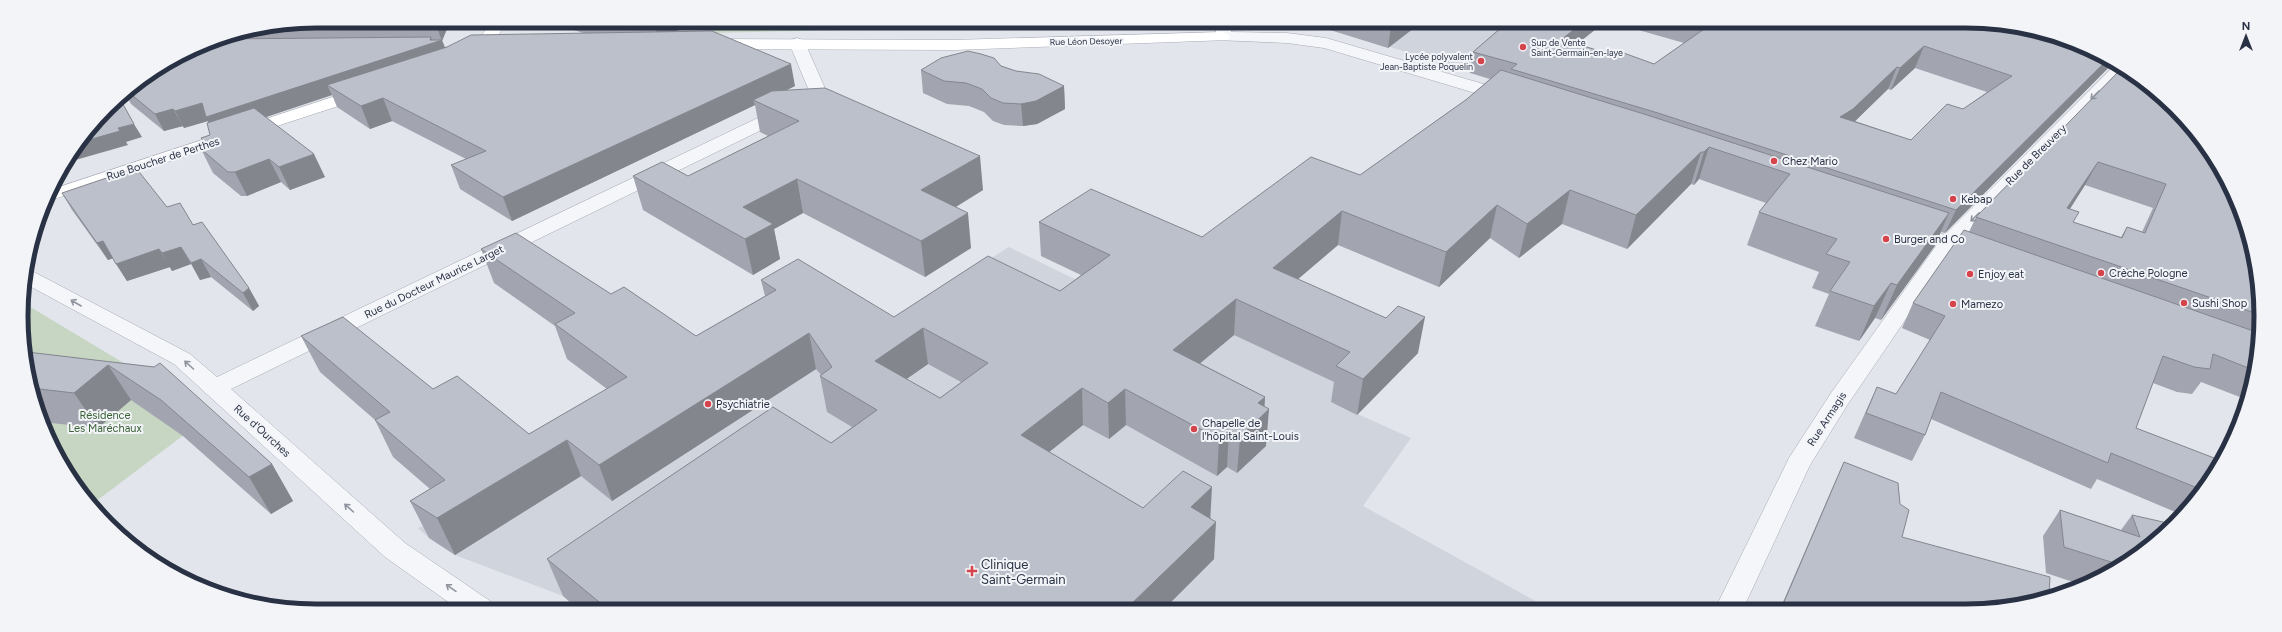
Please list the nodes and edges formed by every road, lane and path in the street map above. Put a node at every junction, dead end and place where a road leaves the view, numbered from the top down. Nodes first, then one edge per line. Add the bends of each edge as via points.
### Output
1 (495, 28) edge
2 (1224, 29) edge
3 (797, 43) junction
4 (692, 44) edge
5 (504, 46) edge
6 (481, 47) junction
7 (457, 54) edge
8 (2117, 72) edge
9 (380, 87) edge
10 (1527, 103) edge
11 (55, 195) edge
12 (1894, 224) edge
13 (1949, 243) junction
14 (1998, 261) edge
15 (30, 278) edge
16 (214, 388) junction
17 (473, 604) edge
18 (1731, 604) edge

1 - 6 street
2 - 3 street, Rue Léon Desoyer via 954,45
2 - 10 street, Rue Léon Desoyer via 1326,43
3 - 4 street, Rue Léon Desoyer
3 - 16 street, Rue du Docteur Maurice Larget via 819,95
5 - 6 street
6 - 7 street
8 -> 13 street, Rue de Breuvery
9 - 11 street, Rue Boucher de Perthes
12 - 13 street
13 - 14 street
13 - 18 street, Rue Armagis via 1839,399 1798,464
16 -> 15 street, Rue d'Ourches via 182,359
17 -> 16 street, Rue d'Ourches via 395,550

